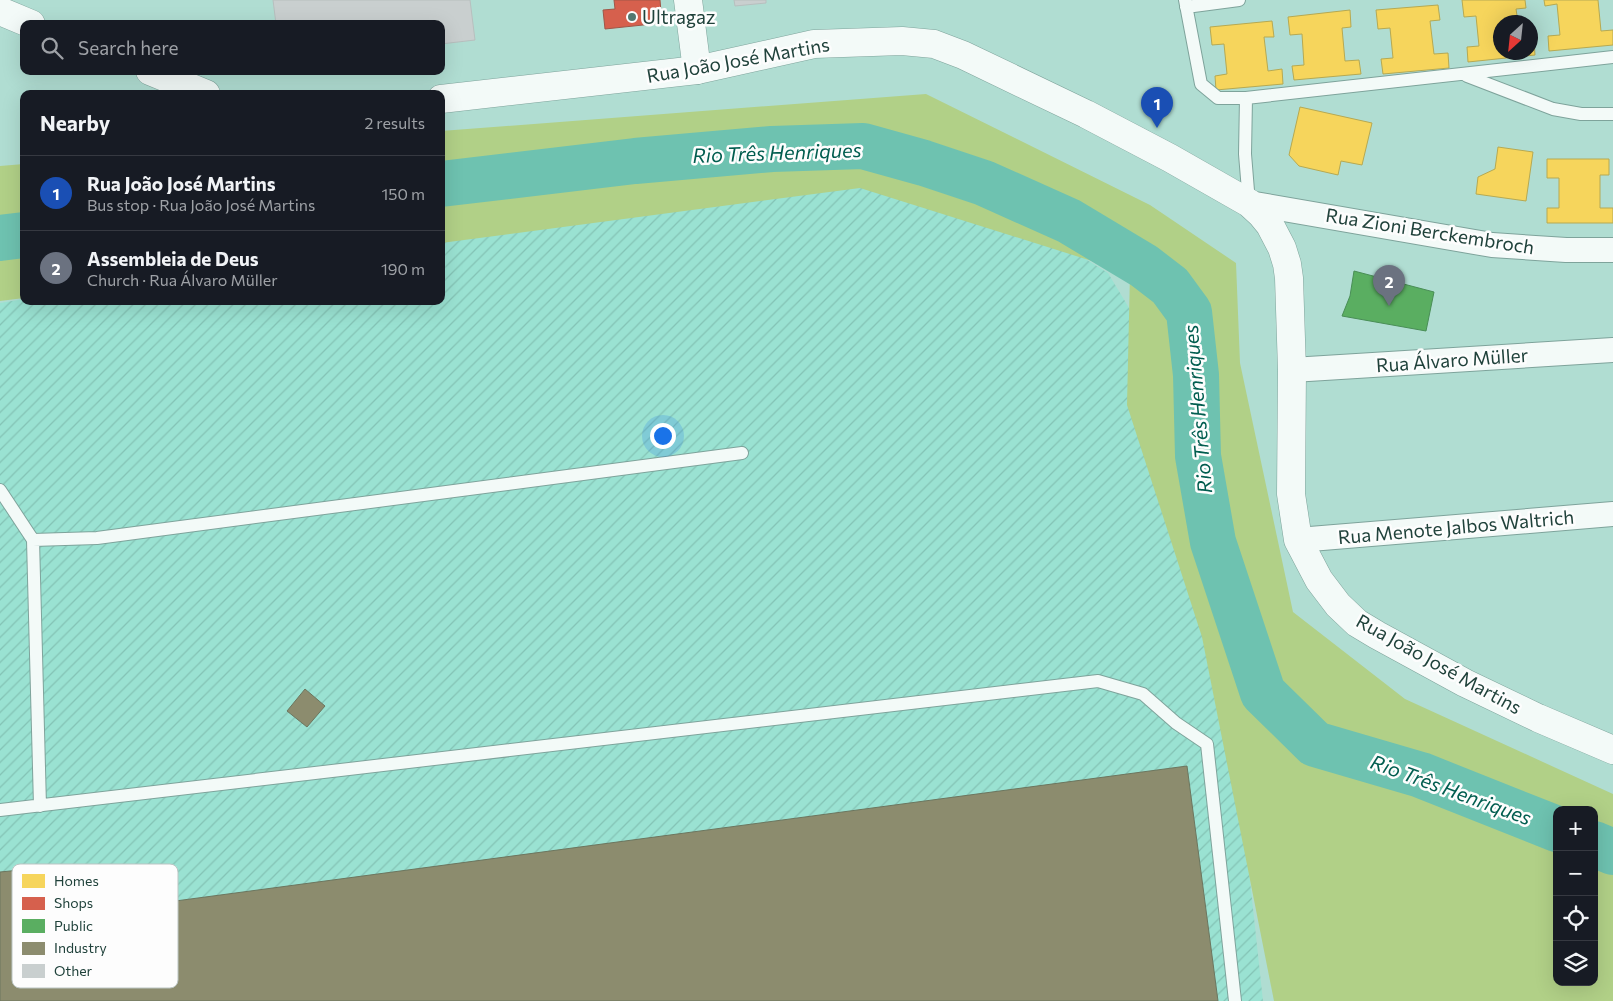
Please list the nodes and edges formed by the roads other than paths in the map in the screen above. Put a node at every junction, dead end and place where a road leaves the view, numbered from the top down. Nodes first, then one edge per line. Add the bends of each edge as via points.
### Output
1 (688, 0) edge
2 (1239, 0) edge
3 (1186, 4) edge
4 (0, 11) edge
5 (21, 20) edge
6 (1613, 57) edge
7 (697, 70) junction
8 (160, 75) edge
9 (1464, 75) junction
10 (196, 90) edge
11 (1246, 98) junction
12 (445, 99) edge
13 (1613, 114) edge
14 (1249, 203) junction
15 (1613, 250) edge
16 (1613, 350) edge
17 (1292, 370) junction
18 (742, 453) dead end
19 (0, 490) edge
20 (1613, 514) edge
21 (33, 540) junction
22 (1298, 540) junction
23 (1613, 750) edge
24 (40, 806) junction
25 (0, 810) edge
26 (1234, 1001) edge

1 - 7 main road
2 - 3 lane
3 - 11 lane via 1201,84 1218,98
4 - 5 main road
6 - 9 lane
7 - 12 main road, Rua João José Martins
7 - 14 main road, Rua João José Martins via 814,44 902,41 934,44 1086,114
8 - 10 main road
9 - 11 lane
9 - 13 lane via 1553,109 1581,114
11 - 14 lane via 1245,154
14 - 15 street, Rua Zioni Berckembroch via 1492,245
14 - 17 main road, Rua João José Martins via 1270,225 1287,264
16 - 17 street, Rua Álvaro Müller
17 - 22 main road, Rua João José Martins via 1291,494
18 - 21 lane via 97,538
19 - 21 lane
20 - 22 street, Rua Menote Jalbos Waltrich
21 - 24 lane
22 - 23 main road, Rua João José Martins via 1319,580 1357,623 1465,683
24 - 25 lane
24 - 26 lane via 1098,681 1143,694 1176,723 1207,744

